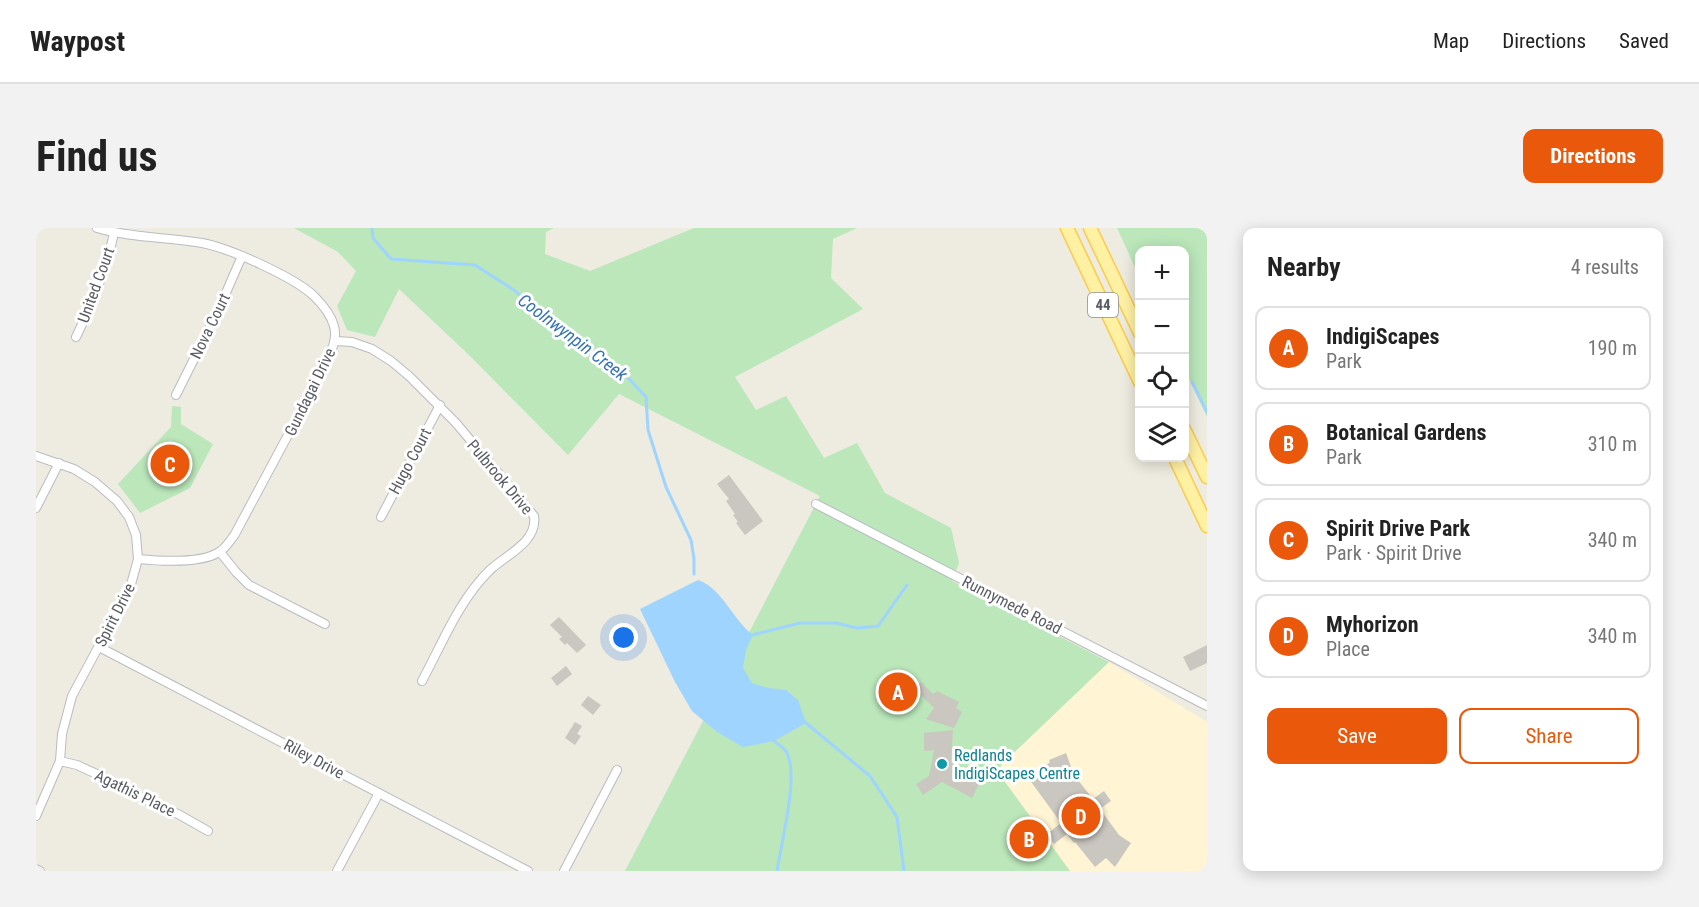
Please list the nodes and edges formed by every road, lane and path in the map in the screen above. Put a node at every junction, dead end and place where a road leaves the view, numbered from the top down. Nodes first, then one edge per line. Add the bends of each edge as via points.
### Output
1 (97, 228) edge
2 (1067, 228) edge
3 (1090, 228) edge
4 (114, 233) junction
5 (242, 256) junction
6 (1135, 322) edge
7 (76, 337) dead end
8 (335, 340) junction
9 (1135, 371) edge
10 (176, 394) dead end
11 (440, 405) junction
12 (1189, 438) edge
13 (36, 456) edge
14 (1177, 462) edge
15 (59, 463) junction
16 (1207, 477) edge
17 (816, 504) dead end
18 (36, 508) edge
19 (381, 517) dead end
20 (1207, 526) edge
21 (220, 552) junction
22 (138, 559) junction
23 (325, 624) dead end
24 (99, 647) junction
25 (422, 681) dead end
26 (1207, 706) edge
27 (60, 761) junction
28 (617, 770) dead end
29 (379, 793) junction
30 (36, 816) edge
31 (208, 831) dead end
32 (36, 869) edge
33 (40, 871) edge
34 (337, 871) edge
35 (528, 871) edge
36 (564, 871) edge

1 - 4 street, Gundagai Drive
2 - 9 main road, 44
3 - 6 main road, 44
4 - 5 street, Gundagai Drive via 201,243
4 - 7 street, United Court via 94,300
5 - 8 street, Gundagai Drive via 302,286 315,297 328,312
5 - 10 street, Nova Court
8 - 11 street, Pulbrook Drive via 372,349
8 - 21 street, Gundagai Drive via 280,452 235,534
11 - 19 street, Hugo Court
11 - 25 street, Pulbrook Drive via 527,507 536,525 528,539 477,584
12 - 16 main road
13 - 15 street, Spirit Drive
14 - 20 main road
15 - 18 street
15 - 22 street, Spirit Drive via 95,482 117,501 136,535
17 - 26 street, Runnymede Road
21 - 22 street via 196,559
21 - 23 street via 249,585
22 - 24 street, Spirit Drive via 130,588
24 - 27 street, Spirit Drive via 72,696
24 - 29 street, Riley Drive
27 - 30 street, Spirit Drive
27 - 31 street, Agathis Place via 125,787
28 - 36 street
29 - 34 street
29 - 35 street, Riley Drive
32 - 33 street

